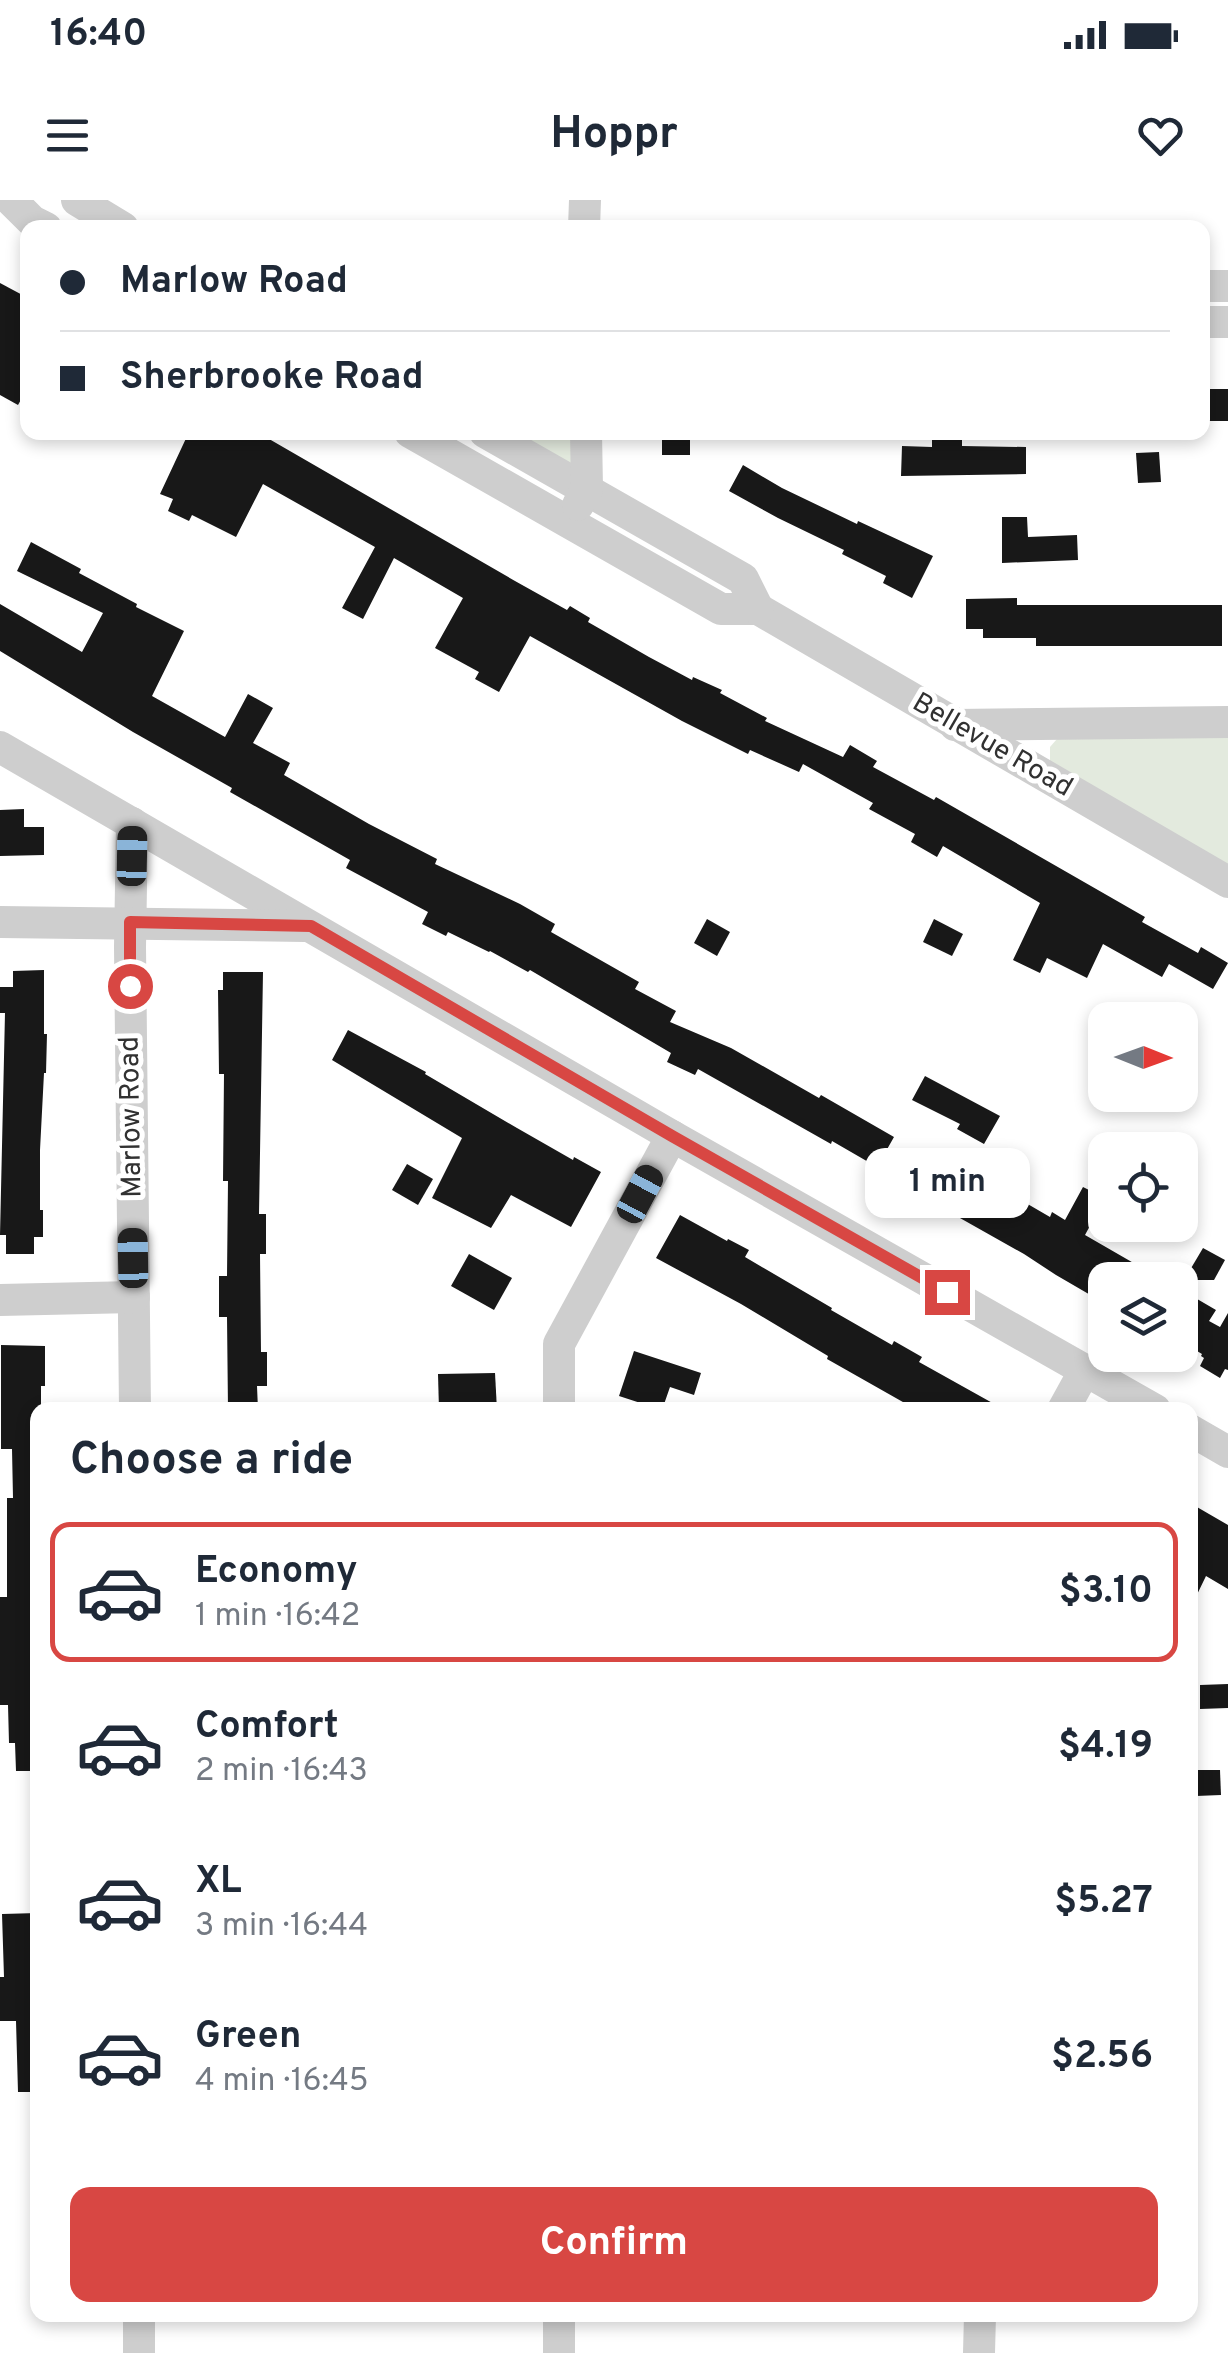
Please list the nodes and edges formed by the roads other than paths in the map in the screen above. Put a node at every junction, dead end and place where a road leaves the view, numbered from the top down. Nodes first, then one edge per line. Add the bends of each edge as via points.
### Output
1 (11, 200) edge
2 (77, 200) edge
3 (32, 220) edge
4 (110, 220) edge
5 (424, 440) edge
6 (499, 440) edge
7 (586, 440) edge
8 (587, 489) junction
9 (569, 522) junction
10 (758, 609) junction
11 (1228, 722) edge
12 (956, 725) junction
13 (0, 746) edge
14 (132, 823) junction
15 (1228, 882) edge
16 (0, 922) edge
17 (130, 922) junction
18 (311, 926) junction
19 (672, 1136) junction
20 (134, 1297) junction
21 (0, 1300) edge
22 (1084, 1370) junction
23 (135, 1402) edge
24 (559, 1402) edge
25 (1067, 1402) edge
26 (1141, 1402) edge
27 (1198, 1435) edge
28 (1228, 1452) edge
29 (140, 2322) edge
30 (560, 2322) edge
31 (980, 2322) edge
32 (139, 2353) edge
33 (560, 2353) edge
34 (980, 2353) edge

1 - 3 street
2 - 4 street
5 - 9 street, Bellevue Road
6 - 8 street, Bellevue Road
7 - 8 street
8 - 9 street
8 - 10 street, Bellevue Road via 743,579
9 - 10 street, Bellevue Road via 721,609
10 - 12 street, Bellevue Road
11 - 12 street
12 - 15 street, Bellevue Road
13 - 14 street
14 - 17 street, Marlow Road
14 - 18 street
16 - 17 street
17 - 18 street
17 - 20 street, Marlow Road
18 - 19 street
19 - 22 street
19 - 24 street via 559,1344
20 - 21 street
20 - 23 street, Marlow Road
22 - 25 street
22 - 26 street
27 - 28 street
29 - 32 street
30 - 33 street
31 - 34 street

